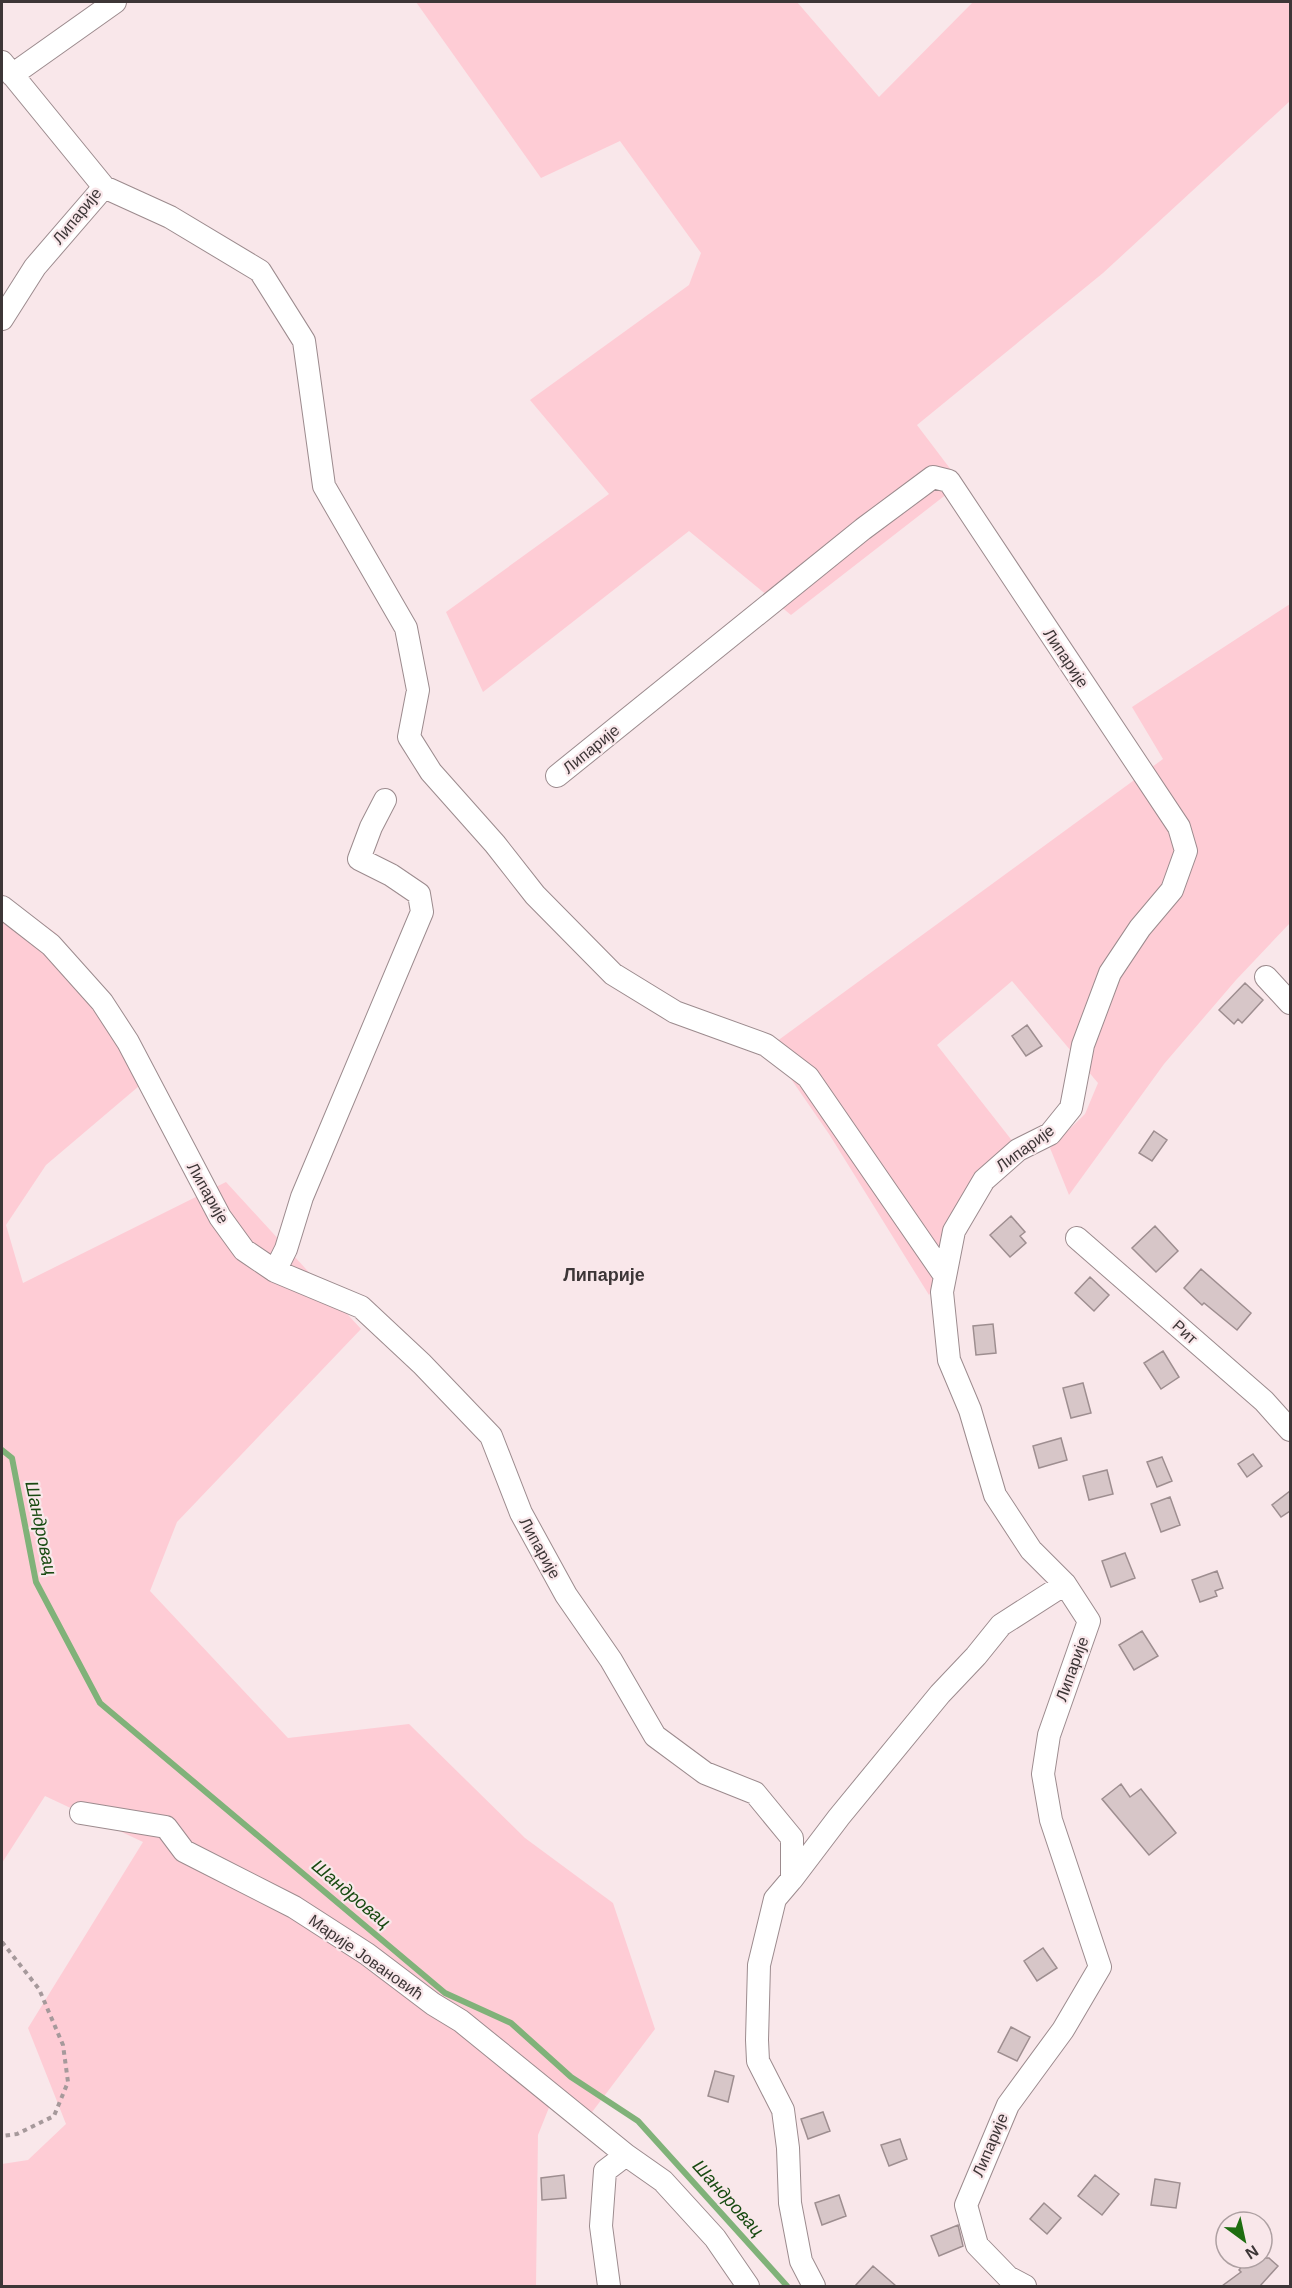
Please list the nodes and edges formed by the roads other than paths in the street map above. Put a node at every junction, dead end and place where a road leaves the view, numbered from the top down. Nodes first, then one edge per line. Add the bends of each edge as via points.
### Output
1 (116, 2) edge
2 (7, 68) edge
3 (104, 187) junction
4 (2, 320) edge
5 (557, 776) dead end
6 (385, 800) dead end
7 (2, 908) edge
8 (1266, 977) dead end
9 (1290, 1003) edge
10 (1077, 1238) dead end
11 (275, 1271) junction
12 (945, 1276) junction
13 (1290, 1430) edge
14 (1065, 1584) junction
15 (81, 1813) dead end
16 (792, 1879) junction
17 (626, 2155) junction
18 (609, 2286) edge
19 (748, 2286) edge
20 (814, 2286) edge
21 (1024, 2286) edge

1 - 2 street
2 - 3 street, Липарије
3 - 4 street, Липарије via 35,267
3 - 12 street via 170,217 260,271 304,341 324,486 406,628 418,690 409,737 430,772 536,895 613,974 675,1012 766,1046 808,1077
5 - 12 street, Липарије via 863,528 933,477 949,481 1179,827 1186,851 1172,890 1110,973 1083,1045 1071,1108 1050,1134 1018,1150 984,1179 954,1231
6 - 11 street via 359,859 419,894 422,912 302,1197
7 - 11 street, Липарије via 51,945 102,1002 128,1042 219,1217 244,1250
8 - 9 street
10 - 13 street, Рит via 1264,1401
11 - 16 street, Липарије via 361,1307 491,1436 521,1513 566,1595 655,1736 705,1773 755,1793 792,1838
12 - 14 street, Липарије via 942,1292 949,1360 970,1410 995,1496 1031,1550
14 - 16 street via 1001,1625 925,1711
14 - 21 street, Липарије via 1089,1621 1049,1735 1043,1774 1051,1820 1100,1967 1063,2030 1008,2105 966,2205 977,2245 1008,2277
15 - 17 street, Марије Јовановић via 166,1827 184,1851 294,1907 461,2021
16 - 20 street via 775,1899 759,1965 758,2061 783,2110 790,2203 801,2261
17 - 18 street via 604,2171 601,2226
17 - 19 street, Марије Јовановић via 663,2181 715,2238

